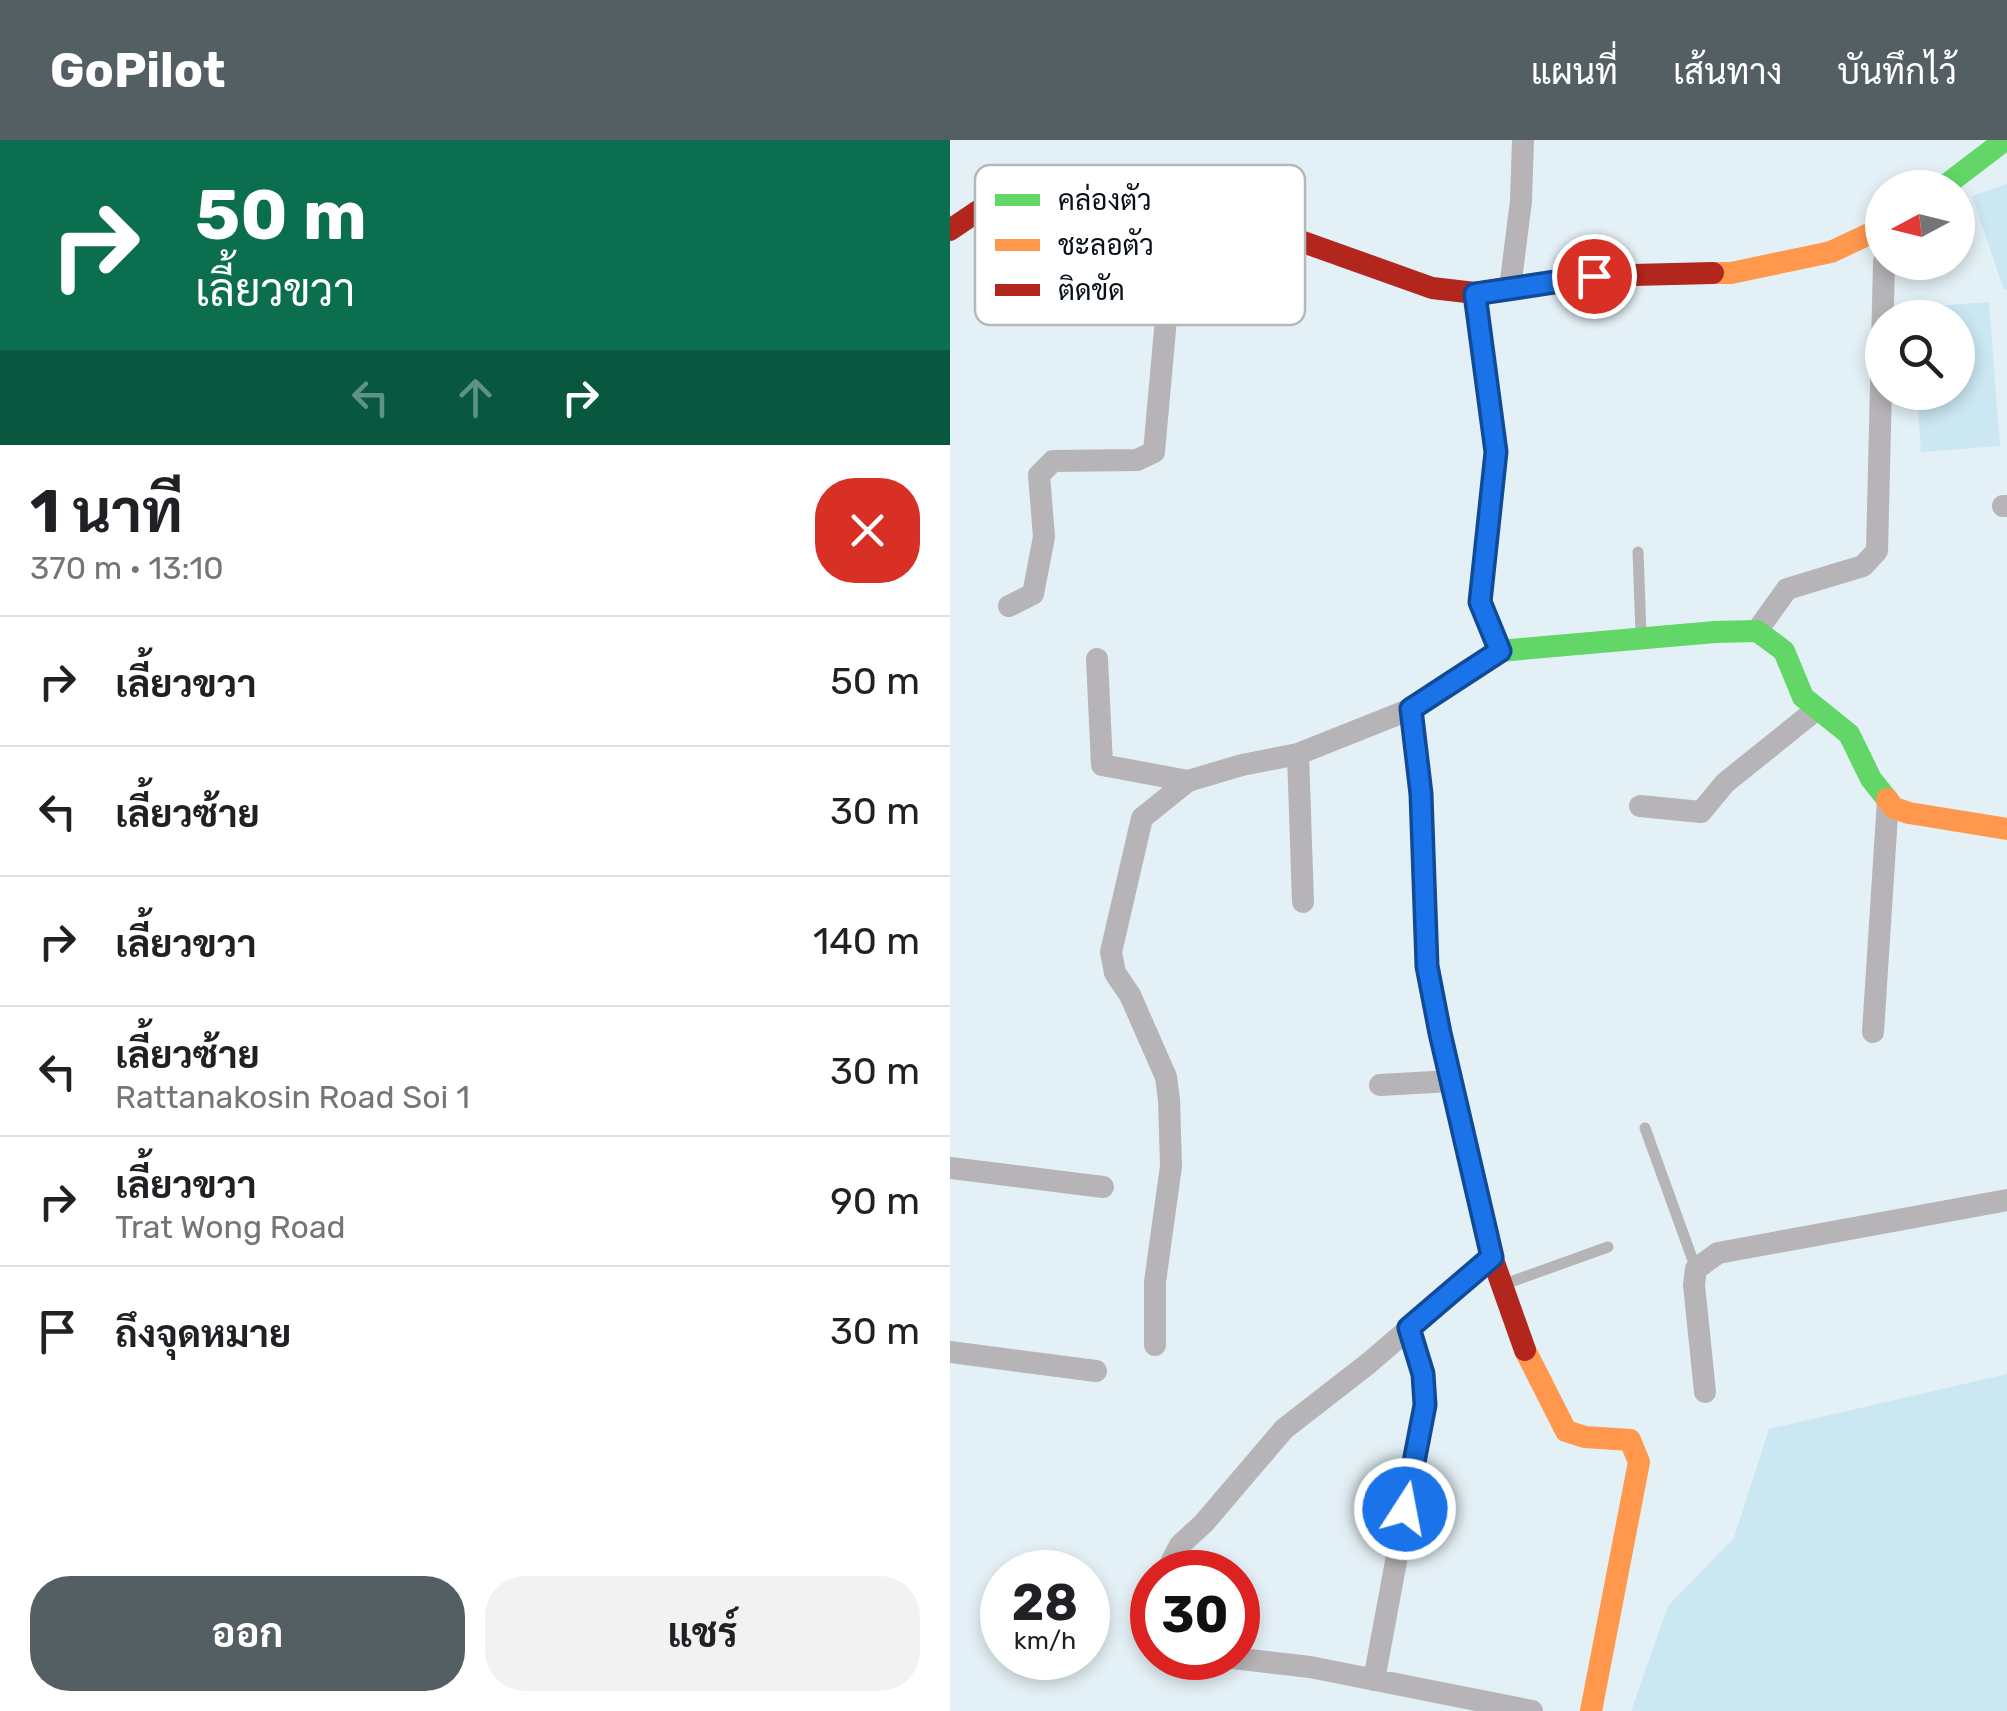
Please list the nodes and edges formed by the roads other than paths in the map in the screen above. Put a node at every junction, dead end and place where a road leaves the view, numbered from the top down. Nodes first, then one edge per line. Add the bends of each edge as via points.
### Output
1 (1522, 140) edge
2 (2004, 140) edge
3 (1968, 170) edge
4 (975, 213) edge
5 (950, 230) edge
6 (1865, 236) edge
7 (1305, 243) edge
8 (1884, 280) edge
9 (1510, 288) junction
10 (1475, 294) junction
11 (1166, 325) edge
12 (1638, 552) dead end
13 (1009, 606) dead end
14 (1757, 631) junction
15 (1642, 639) junction
16 (1500, 651) junction
17 (1097, 659) dead end
18 (1411, 709) junction
19 (1817, 709) junction
20 (1298, 754) junction
21 (1188, 781) junction
22 (1888, 800) junction
23 (1640, 806) dead end
24 (2007, 829) edge
25 (1303, 902) dead end
26 (1873, 1032) dead end
27 (1451, 1081) junction
28 (1380, 1085) dead end
29 (1646, 1128) dead end
30 (950, 1168) edge
31 (1103, 1188) dead end
32 (2007, 1200) edge
33 (1608, 1247) dead end
34 (1492, 1257) junction
35 (1696, 1268) junction
36 (1502, 1284) junction
37 (1409, 1328) junction
38 (1156, 1345) dead end
39 (950, 1352) edge
40 (1096, 1371) dead end
41 (1706, 1392) dead end
42 (1177, 1550) edge
43 (1260, 1661) edge
44 (1374, 1680) junction
45 (1590, 1709) edge
46 (1532, 1711) edge

1 - 9 street
2 - 3 street
4 - 5 street
6 - 9 street via 1831,252 1732,274 1594,276
7 - 10 street via 1432,288
8 - 14 street via 1877,552 1863,566 1786,589
9 - 10 street
10 - 16 street via 1496,452 1480,602
11 - 13 street via 1154,452 1137,460 1053,461 1039,475 1044,537 1033,594
12 - 15 lane
14 - 15 street
14 - 19 street via 1784,651 1803,697
15 - 16 street
16 - 18 street
17 - 21 street via 1102,765
18 - 20 street
18 - 27 street via 1427,966
19 - 22 street via 1849,734
19 - 23 street via 1725,783 1702,812
20 - 21 street
20 - 25 street
21 - 38 street via 1142,818 1112,952 1115,974 1166,1077 1169,1100 1171,1166 1154,1282
22 - 24 street via 1909,813
22 - 26 street
27 - 28 street
27 - 34 street
29 - 35 lane
30 - 31 street
32 - 35 street via 1718,1253
33 - 36 lane
34 - 36 street
34 - 37 street
35 - 41 street
36 - 45 street via 1527,1356 1566,1432 1630,1440 1640,1462
37 - 42 street via 1284,1429
37 - 44 street via 1425,1405
39 - 40 street
43 - 44 street
44 - 46 street

